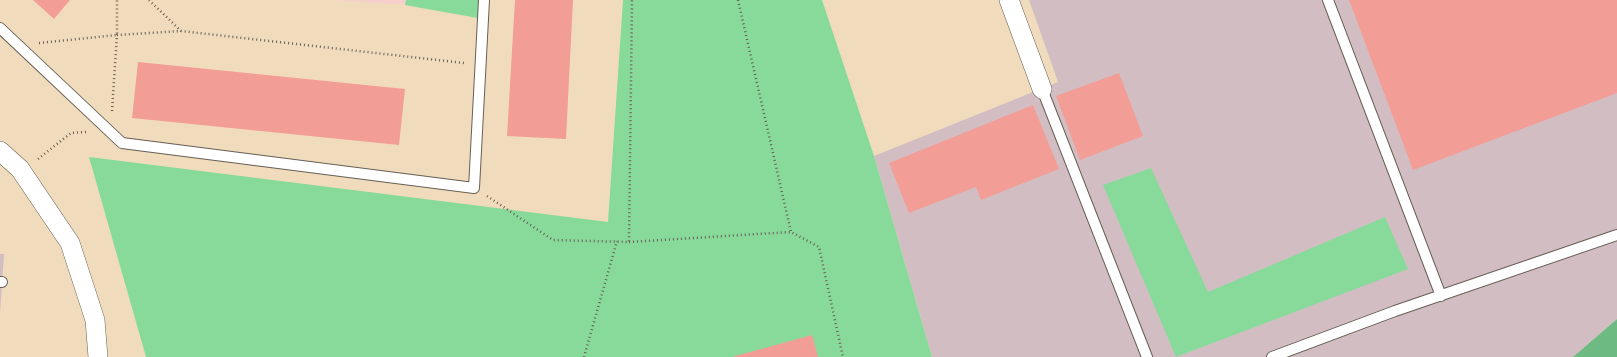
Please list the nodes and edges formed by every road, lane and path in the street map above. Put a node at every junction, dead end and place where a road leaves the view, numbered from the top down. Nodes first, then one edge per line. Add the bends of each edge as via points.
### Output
1 (117, 0) edge
2 (149, 0) edge
3 (484, 0) edge
4 (632, 0) edge
5 (738, 0) edge
6 (1009, 0) edge
7 (1328, 0) edge
8 (0, 28) edge
9 (182, 31) junction
10 (117, 35) junction
11 (18, 45) junction
12 (480, 64) junction
13 (1042, 89) joint
14 (110, 132) junction
15 (0, 151) edge
16 (38, 160) dead end
17 (474, 188) junction
18 (791, 232) junction
19 (1617, 235) edge
20 (616, 241) junction
21 (629, 242) junction
22 (1442, 296) junction
23 (98, 357) edge
24 (584, 357) edge
25 (844, 357) edge
26 (1147, 357) edge
27 (1272, 357) edge

1 - 10 path
2 - 9 path
3 - 12 lane
4 - 21 path
5 - 18 path
6 - 13 street
7 - 22 lane
8 - 11 lane
9 - 10 path
9 - 12 path
10 - 11 path
10 - 14 path
11 - 14 lane
12 - 17 lane
13 - 26 lane
14 - 16 path via 71,133
14 - 17 lane via 122,143
15 - 23 street via 20,169 70,243 95,320
17 - 20 path via 553,240
18 - 21 path
18 - 25 path via 819,247
19 - 22 lane
20 - 21 path
20 - 24 path
22 - 27 lane

